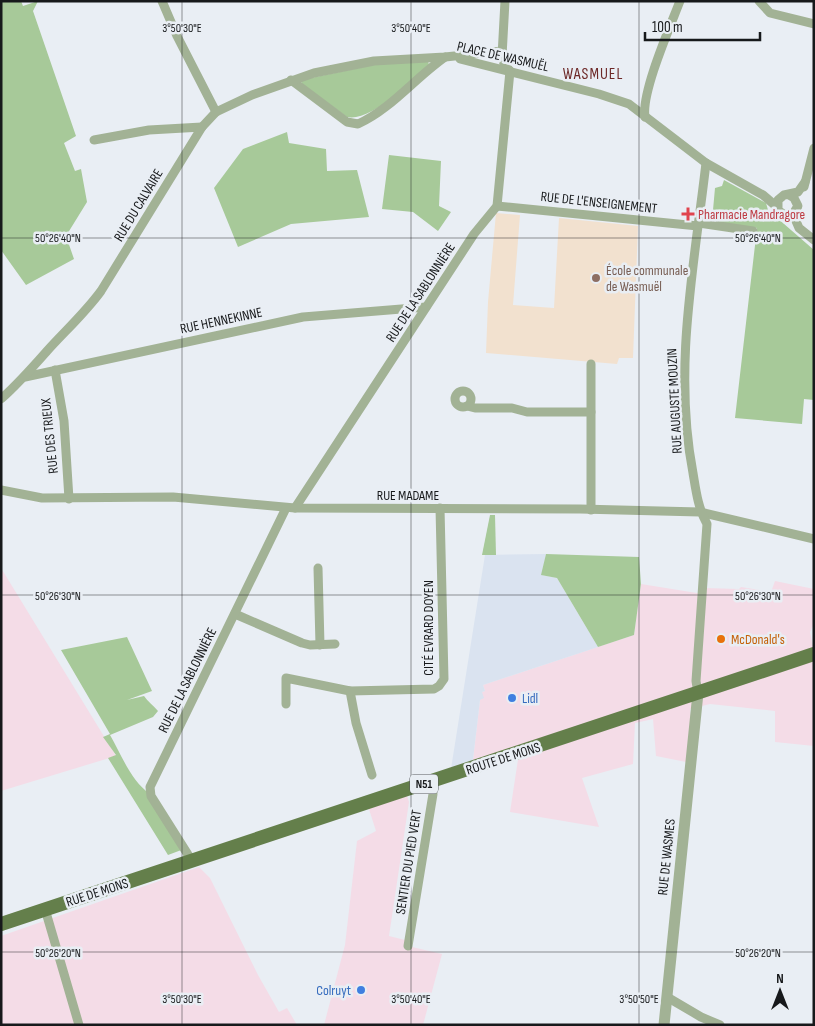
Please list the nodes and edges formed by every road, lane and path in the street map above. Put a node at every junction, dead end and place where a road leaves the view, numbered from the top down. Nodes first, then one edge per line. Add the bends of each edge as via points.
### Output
1 (162, 1) edge
2 (505, 1) edge
3 (680, 1) edge
4 (758, 1) edge
5 (814, 24) edge
6 (502, 52) junction
7 (445, 57) junction
8 (510, 71) junction
9 (291, 80) junction
10 (216, 112) junction
11 (645, 118) junction
12 (202, 127) junction
13 (94, 140) dead end
14 (814, 148) edge
15 (706, 163) junction
16 (805, 182) junction
17 (789, 195) junction
18 (778, 202) junction
19 (797, 203) junction
20 (497, 206) junction
21 (793, 214) junction
22 (783, 215) junction
23 (699, 224) junction
24 (799, 228) junction
25 (754, 231) dead end
26 (814, 240) edge
27 (426, 308) junction
28 (591, 364) dead end
29 (55, 370) junction
30 (24, 377) junction
31 (1, 399) edge
32 (467, 406) dead end
33 (591, 412) junction
34 (1, 490) edge
35 (69, 499) junction
36 (291, 508) junction
37 (440, 508) junction
38 (591, 510) junction
39 (700, 512) junction
40 (814, 539) edge
41 (318, 568) dead end
42 (235, 614) junction
43 (335, 644) dead end
44 (320, 645) junction
45 (814, 654) edge
46 (350, 691) junction
47 (698, 693) junction
48 (286, 704) dead end
49 (372, 775) dead end
50 (430, 782) junction
51 (192, 861) junction
52 (45, 909) junction
53 (1, 924) edge
54 (408, 946) dead end
55 (667, 997) junction
56 (79, 1025) edge
57 (664, 1025) edge
58 (720, 1025) edge

1 - 10 street
2 - 6 street
3 - 11 street via 654,70 644,108
4 - 5 street via 770,13
6 - 7 street, PLACE DE WASMUËL
6 - 8 street via 502,60
7 - 8 street, PLACE DE WASMUËL
7 - 9 street via 368,62
7 - 9 street via 393,101 358,124 346,122
8 - 11 street, PLACE DE WASMUËL via 622,101
8 - 20 street
9 - 10 street
10 - 12 street, RUE DU CALVAIRE
11 - 15 street, PLACE DE WASMUËL
12 - 13 street via 149,130
12 - 30 street, RUE DU CALVAIRE via 101,291
14 - 16 street
15 - 18 street, PLACE DE WASMUËL via 763,195 772,195
15 - 23 street, RUE AUGUSTE MOUZIN
16 - 17 street via 798,192
16 - 19 street
17 - 18 street
17 - 19 street
18 - 22 street
19 - 21 street
20 - 23 street, RUE DE L'ENSEIGNEMENT
20 - 27 street, RUE DE LA SABLONNIÈRE via 474,234
21 - 22 street
21 - 24 street
22 - 24 street
23 - 25 street, RUE DE L'ENSEIGNEMENT
23 - 39 street, RUE AUGUSTE MOUZIN via 685,335 684,378 688,446
24 - 26 street
27 - 29 street, RUE HENNEKINNE via 303,317
27 - 36 street, RUE DE LA SABLONNIÈRE
28 - 33 street
29 - 30 street, RUE HENNEKINNE
29 - 35 street, RUE DES TRIEUX via 64,421
30 - 31 street, RUE DU CALVAIRE
32 - 33 street via 512,408 526,412
33 - 38 street
34 - 35 street, RUE MADAME via 42,498
35 - 36 street, RUE MADAME via 173,497
36 - 37 street, RUE MADAME
36 - 42 street, RUE DE LA SABLONNIÈRE
37 - 38 street, RUE MADAME
37 - 46 street, CITÉ EVRARD DOYEN via 444,679 434,689
38 - 39 street, RUE MADAME
39 - 40 street, RUE MADAME
39 - 47 street, RUE AUGUSTE MOUZIN via 708,534 696,681
41 - 44 street
42 - 44 street via 302,643
42 - 51 street, RUE DE LA SABLONNIÈRE via 150,790
43 - 44 street
45 - 47 main road, ROUTE DE MONS / N51
46 - 48 street, CITÉ EVRARD DOYEN via 286,678
46 - 49 street
47 - 50 main road, ROUTE DE MONS / N51
47 - 55 street, RUE DE WASMES
50 - 51 main road, ROUTE DE MONS / N51
50 - 54 street, SENTIER DU PIED VERT via 433,794
51 - 52 main road, RUE DE MONS / N51
52 - 53 main road, RUE DE MONS / N51
52 - 56 street
55 - 57 street, RUE DE WASMES
55 - 58 street

